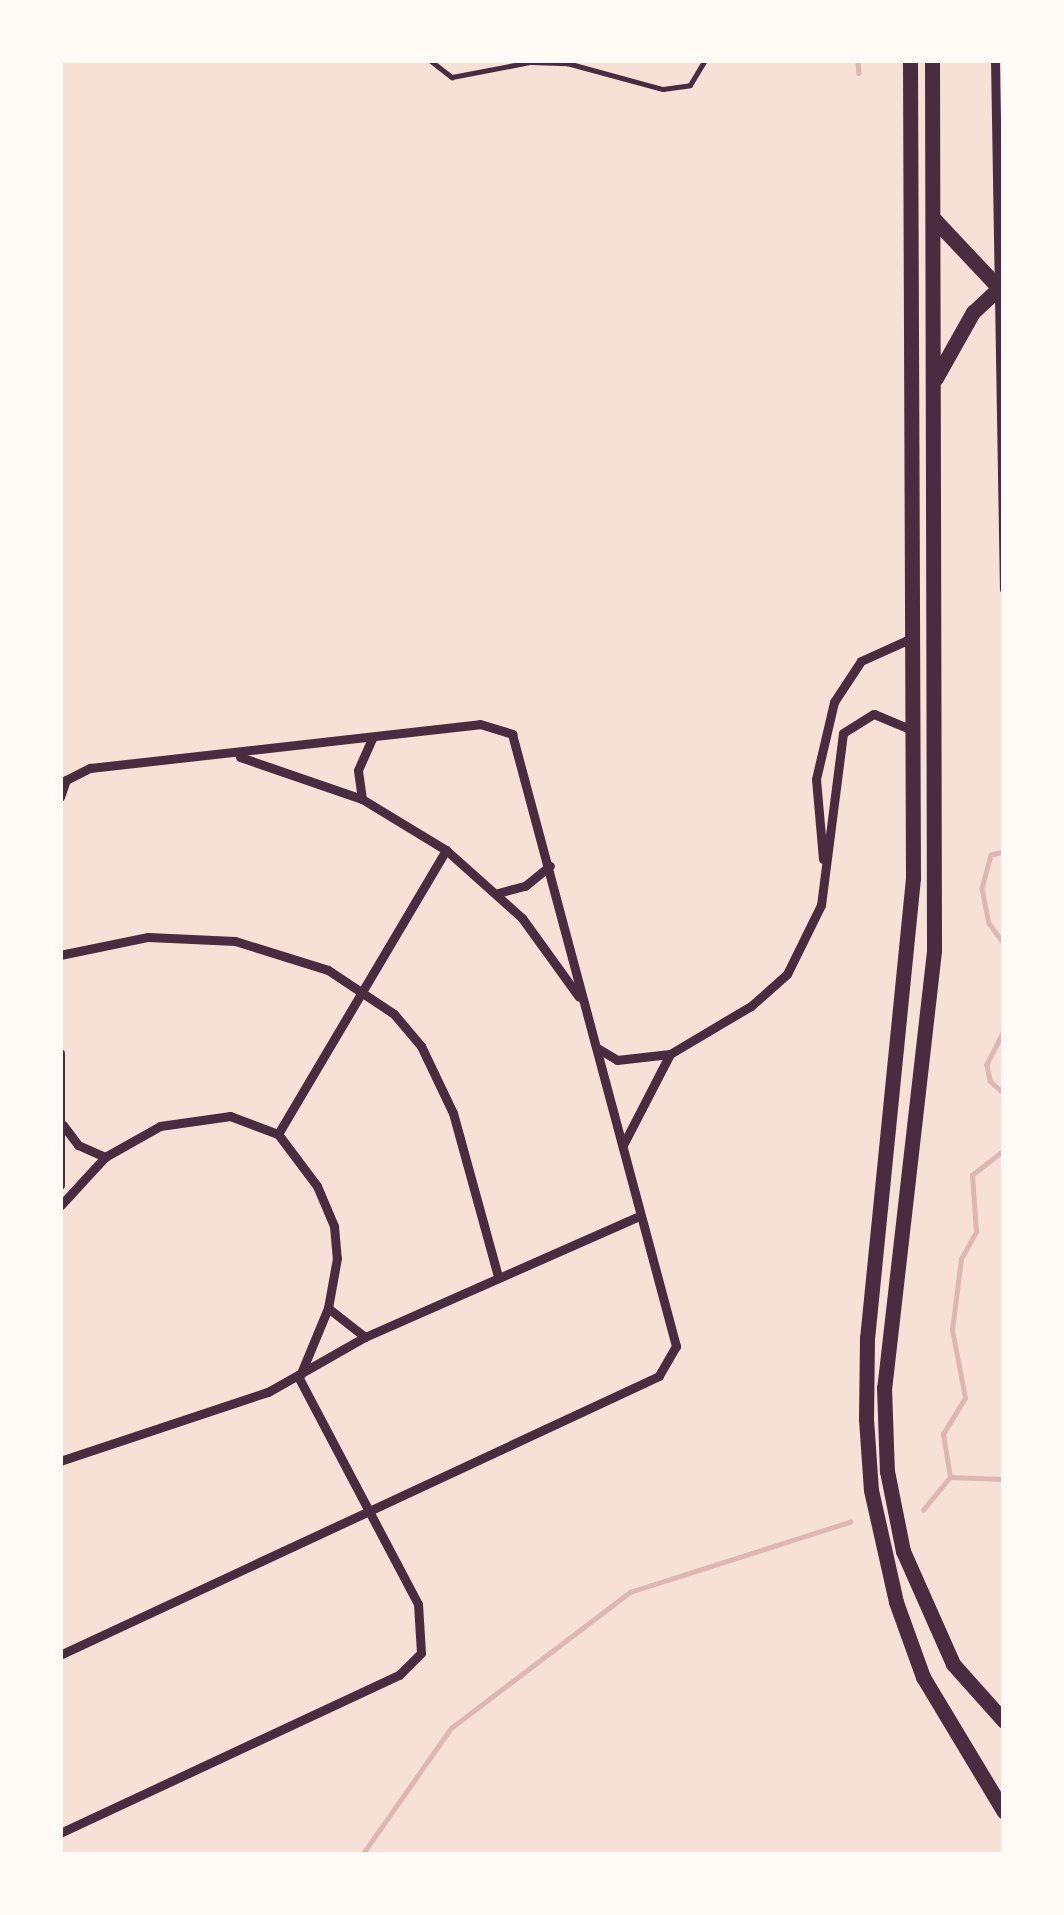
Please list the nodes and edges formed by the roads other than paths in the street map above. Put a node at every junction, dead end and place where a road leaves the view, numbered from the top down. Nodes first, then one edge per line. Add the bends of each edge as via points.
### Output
1 (430, 60) edge
2 (705, 60) edge
3 (910, 60) edge
4 (932, 60) edge
5 (995, 60) edge
6 (933, 218) junction
7 (1002, 288) edge
8 (935, 380) junction
9 (1004, 589) edge
10 (914, 637) junction
11 (914, 730) junction
12 (372, 739) junction
13 (236, 756) junction
14 (60, 796) edge
15 (362, 799) junction
16 (446, 850) junction
17 (550, 866) junction
18 (825, 871) junction
19 (498, 893) junction
20 (60, 955) edge
21 (361, 991) junction
22 (585, 1007) junction
23 (599, 1049) junction
24 (60, 1053) edge
25 (670, 1054) junction
26 (61, 1121) edge
27 (278, 1134) junction
28 (622, 1147) junction
29 (105, 1157) junction
30 (60, 1185) edge
31 (60, 1206) edge
32 (638, 1216) junction
33 (498, 1276) junction
34 (328, 1308) junction
35 (364, 1336) junction
36 (299, 1378) junction
37 (60, 1461) edge
38 (372, 1516) junction
39 (60, 1655) edge
40 (1004, 1721) edge
41 (1004, 1812) edge
42 (60, 1833) edge

1 - 2 lane via 452,77 567,63 663,89 690,85
3 - 10 highway
4 - 6 highway
5 - 7 street
6 - 7 highway
6 - 8 highway
7 - 8 highway via 964,326
7 - 9 street
8 - 40 highway via 934,951 890,1301 887,1471 903,1552 931,1625
10 - 11 highway
10 - 18 street via 861,661 834,702 815,779
11 - 18 street via 874,714 843,733
11 - 41 highway via 910,942 867,1338 871,1490 922,1677
12 - 13 street
12 - 15 street via 358,770
12 - 17 street via 480,724 512,734
13 - 14 street via 89,768 66,780
13 - 15 street
15 - 16 street
16 - 19 street
16 - 21 street
17 - 19 street via 525,886
17 - 22 street
18 - 25 street via 820,905 787,974 751,1006
19 - 22 street
20 - 21 street via 148,938 235,941 284,952
21 - 27 street
21 - 33 street via 394,1014 429,1061 453,1112
22 - 23 street
23 - 25 street via 616,1060
23 - 28 street
24 - 26 street
25 - 28 street
26 - 29 street via 78,1145
26 - 30 street
27 - 29 street via 255,1122 198,1115
27 - 34 street via 300,1158 334,1226
28 - 32 street
29 - 31 street
32 - 33 street
32 - 38 street via 675,1355 659,1376
33 - 35 street
34 - 35 street
34 - 36 street
35 - 36 street
36 - 37 street
36 - 38 street
38 - 39 street
38 - 42 street via 424,1626 413,1664

